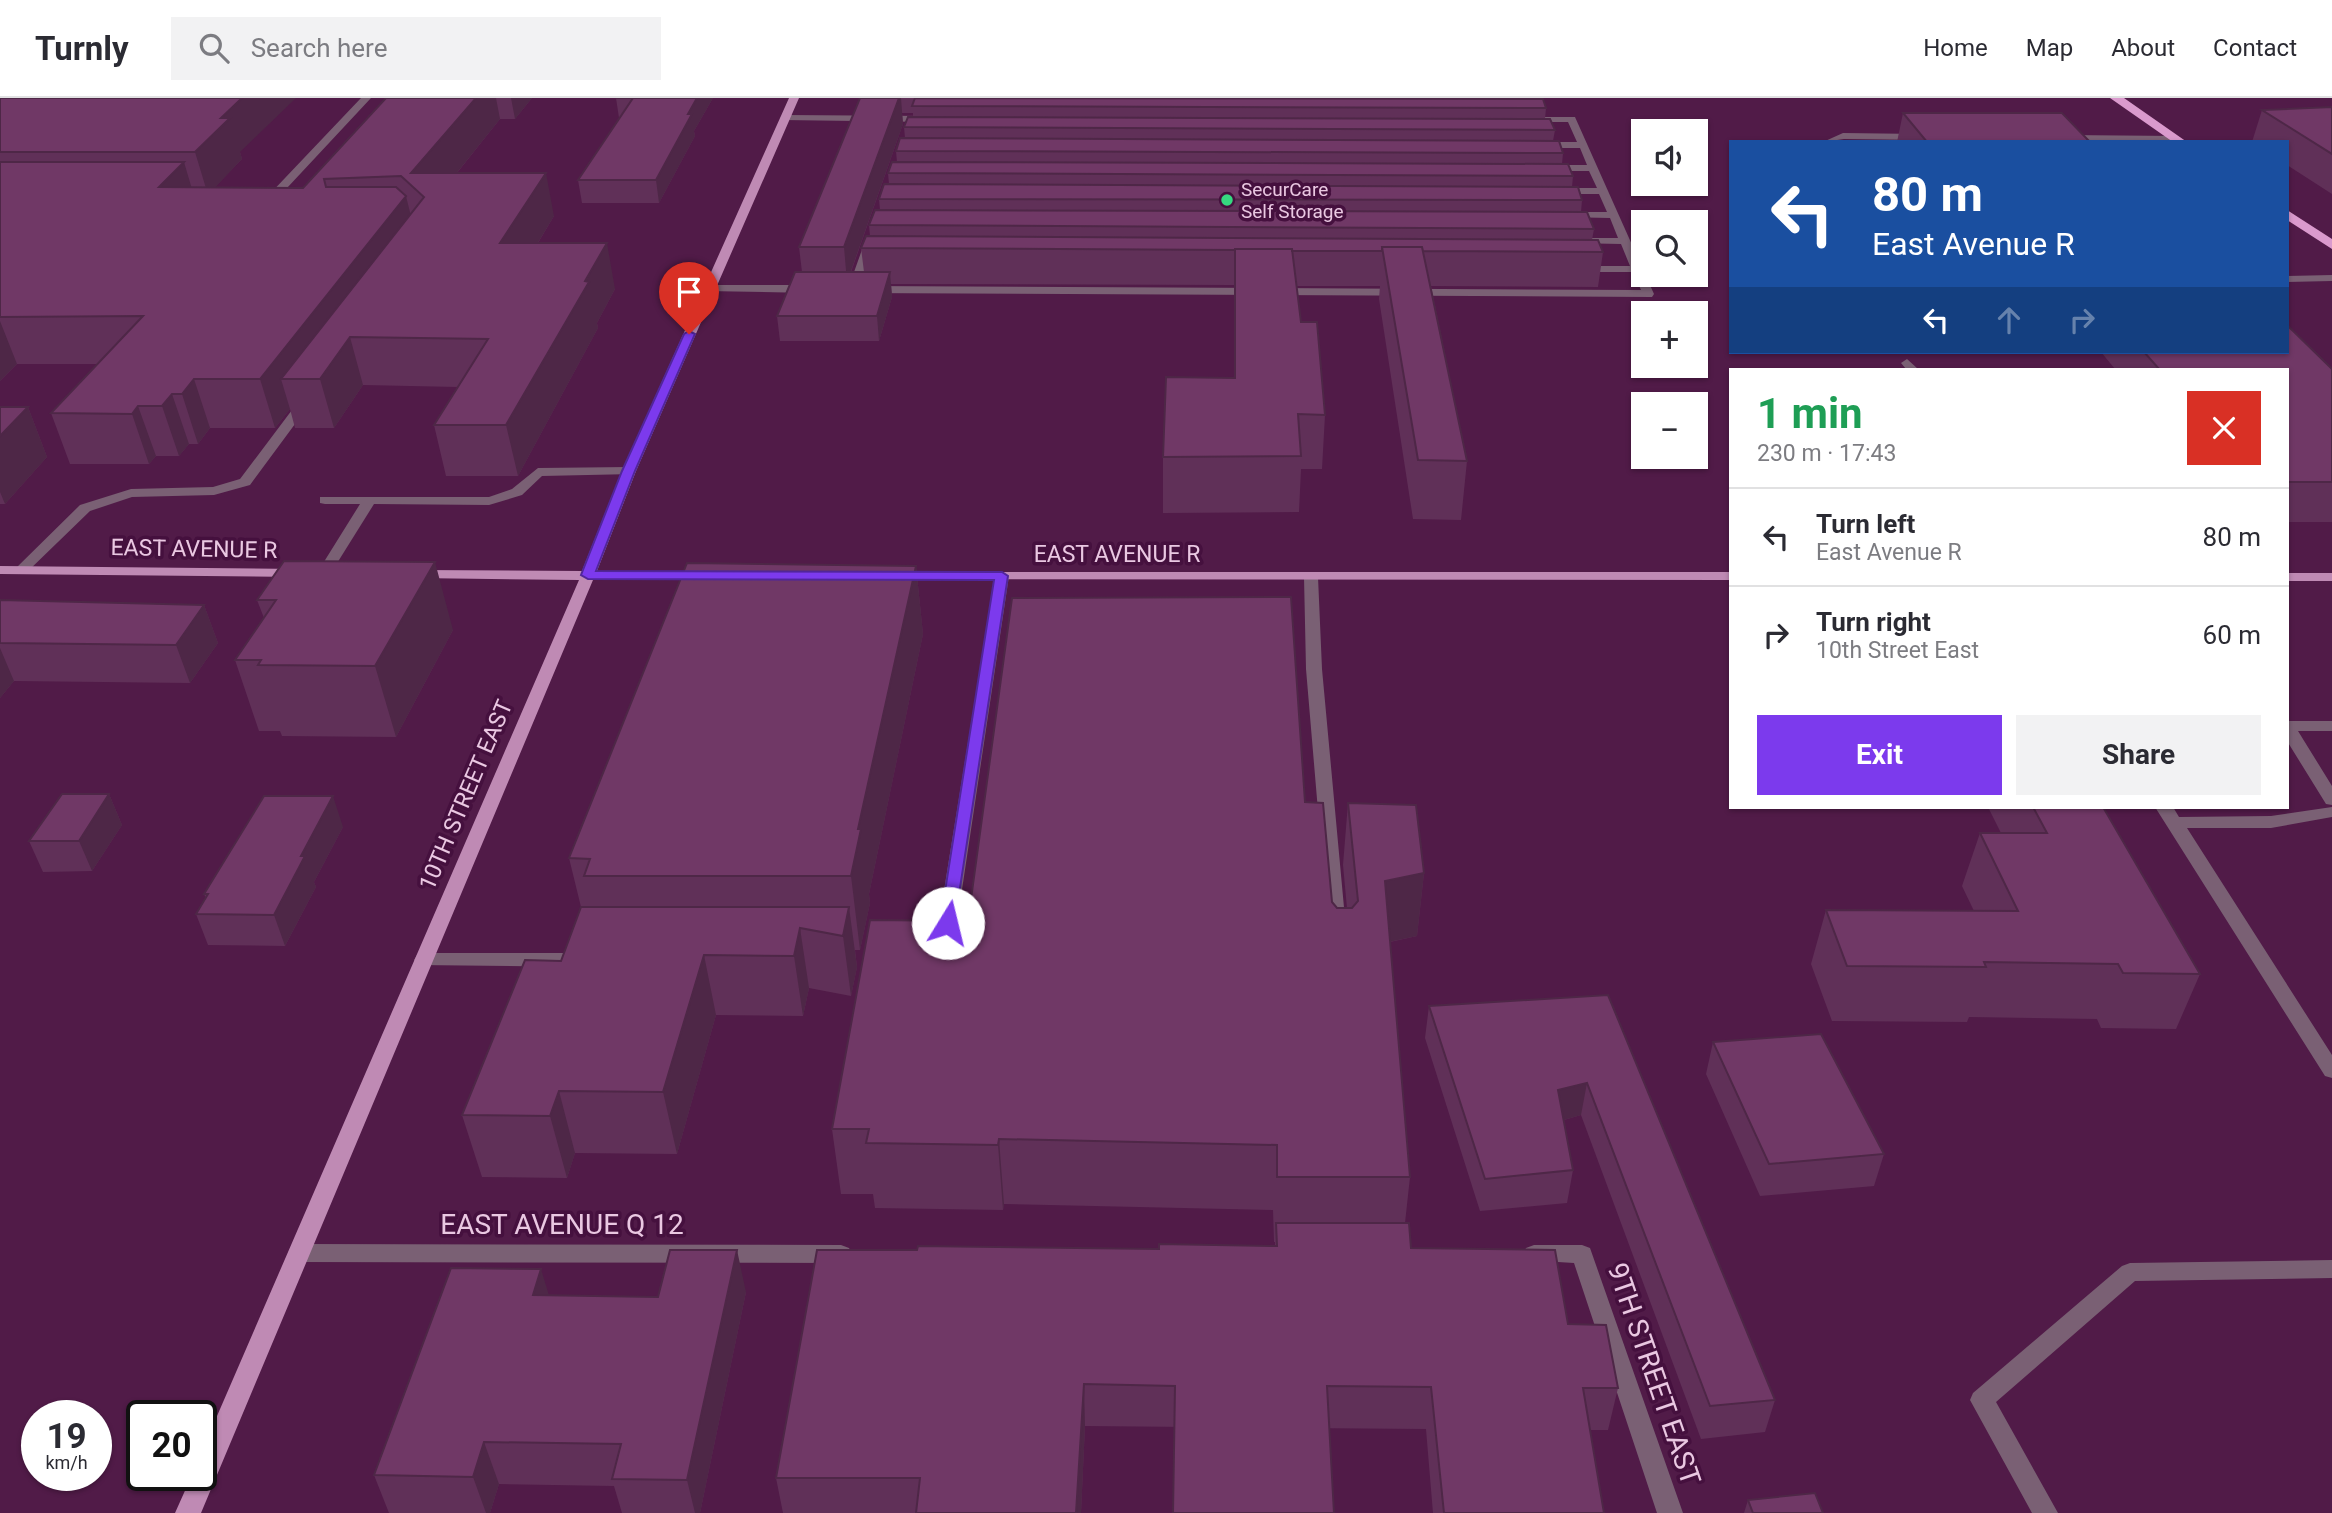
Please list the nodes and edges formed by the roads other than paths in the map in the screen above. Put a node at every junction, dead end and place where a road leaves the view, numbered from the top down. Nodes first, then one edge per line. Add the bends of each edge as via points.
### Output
1 (366, 98) edge
2 (794, 98) edge
3 (1493, 98) edge
4 (1534, 98) edge
5 (2116, 98) edge
6 (785, 118) junction
7 (939, 119) edge
8 (1515, 119) edge
9 (1543, 119) junction
10 (1940, 137) edge
11 (2050, 138) edge
12 (1833, 140) edge
13 (2179, 140) edge
14 (1528, 145) edge
15 (1583, 145) junction
16 (1538, 168) edge
17 (1593, 168) junction
18 (1548, 191) edge
19 (1603, 191) junction
20 (256, 201) edge
21 (1558, 215) edge
22 (1614, 215) junction
23 (2289, 216) edge
24 (876, 225) edge
25 (872, 238) junction
26 (886, 239) edge
27 (1569, 241) edge
28 (1625, 241) junction
29 (2332, 245) edge
30 (1631, 255) edge
31 (862, 265) junction
32 (876, 265) edge
33 (1568, 268) edge
34 (1631, 269) edge
35 (2332, 278) edge
36 (2289, 279) edge
37 (1645, 287) edge
38 (709, 289) junction
39 (842, 289) junction
40 (314, 389) edge
41 (629, 471) junction
42 (325, 500) dead end
43 (370, 500) junction
44 (0, 570) edge
45 (22, 570) junction
46 (330, 573) joint
47 (402, 574) edge
48 (588, 575) junction
49 (727, 576) edge
50 (878, 576) edge
51 (1002, 576) junction
52 (1729, 576) edge
53 (1311, 577) junction
54 (2289, 577) edge
55 (2332, 577) edge
56 (2289, 726) edge
57 (2332, 726) edge
58 (2289, 729) edge
59 (2332, 800) edge
60 (2165, 809) edge
61 (2332, 811) edge
62 (2175, 823) junction
63 (922, 950) edge
64 (1339, 950) edge
65 (424, 960) junction
66 (596, 960) edge
67 (2332, 1071) edge
68 (299, 1253) junction
69 (869, 1254) edge
70 (1512, 1254) edge
71 (2332, 1269) edge
72 (188, 1513) edge
73 (1670, 1513) edge
74 (2045, 1513) edge

1 - 20 street via 269,201
2 - 6 main road, 10TH STREET EAST
3 - 4 street
4 - 9 street
5 - 13 highway
6 - 7 street via 912,123
6 - 38 main road, 10TH STREET EAST
8 - 9 street
9 - 15 street via 1572,119
10 - 12 street via 1843,136
11 - 13 street
14 - 15 street
15 - 17 street
16 - 17 street
17 - 19 street
18 - 19 street
19 - 22 street
21 - 22 street
22 - 28 street
23 - 29 highway
24 - 25 street
25 - 26 street
25 - 31 street
27 - 28 street
28 - 30 street
31 - 32 street
31 - 39 street
33 - 34 street
35 - 36 street
37 - 39 street via 1648,294
38 - 39 street
38 - 41 main road, 10TH STREET EAST
40 - 45 street via 245,482 214,491 131,493 85,508
41 - 43 street via 538,471 523,490 489,501
41 - 48 main road, 10TH STREET EAST
42 - 43 street
43 - 46 street
44 - 45 main road, EAST AVENUE R
45 - 46 main road, EAST AVENUE R
47 - 48 main road
48 - 49 main road
48 - 65 main road, 10TH STREET EAST
50 - 51 main road, EAST AVENUE R
51 - 53 main road, EAST AVENUE R
51 - 63 street via 948,923
52 - 53 main road, EAST AVENUE R
53 - 64 street via 1314,669
54 - 55 main road
56 - 57 street
58 - 59 street
60 - 62 street
61 - 62 street via 2271,822
62 - 67 street
65 - 66 street
65 - 68 main road, 10TH STREET EAST
68 - 69 street, EAST AVENUE Q 12
68 - 72 main road, 10TH STREET EAST
70 - 73 street, 9TH STREET EAST via 1582,1254
71 - 74 street via 2130,1272 1982,1400

